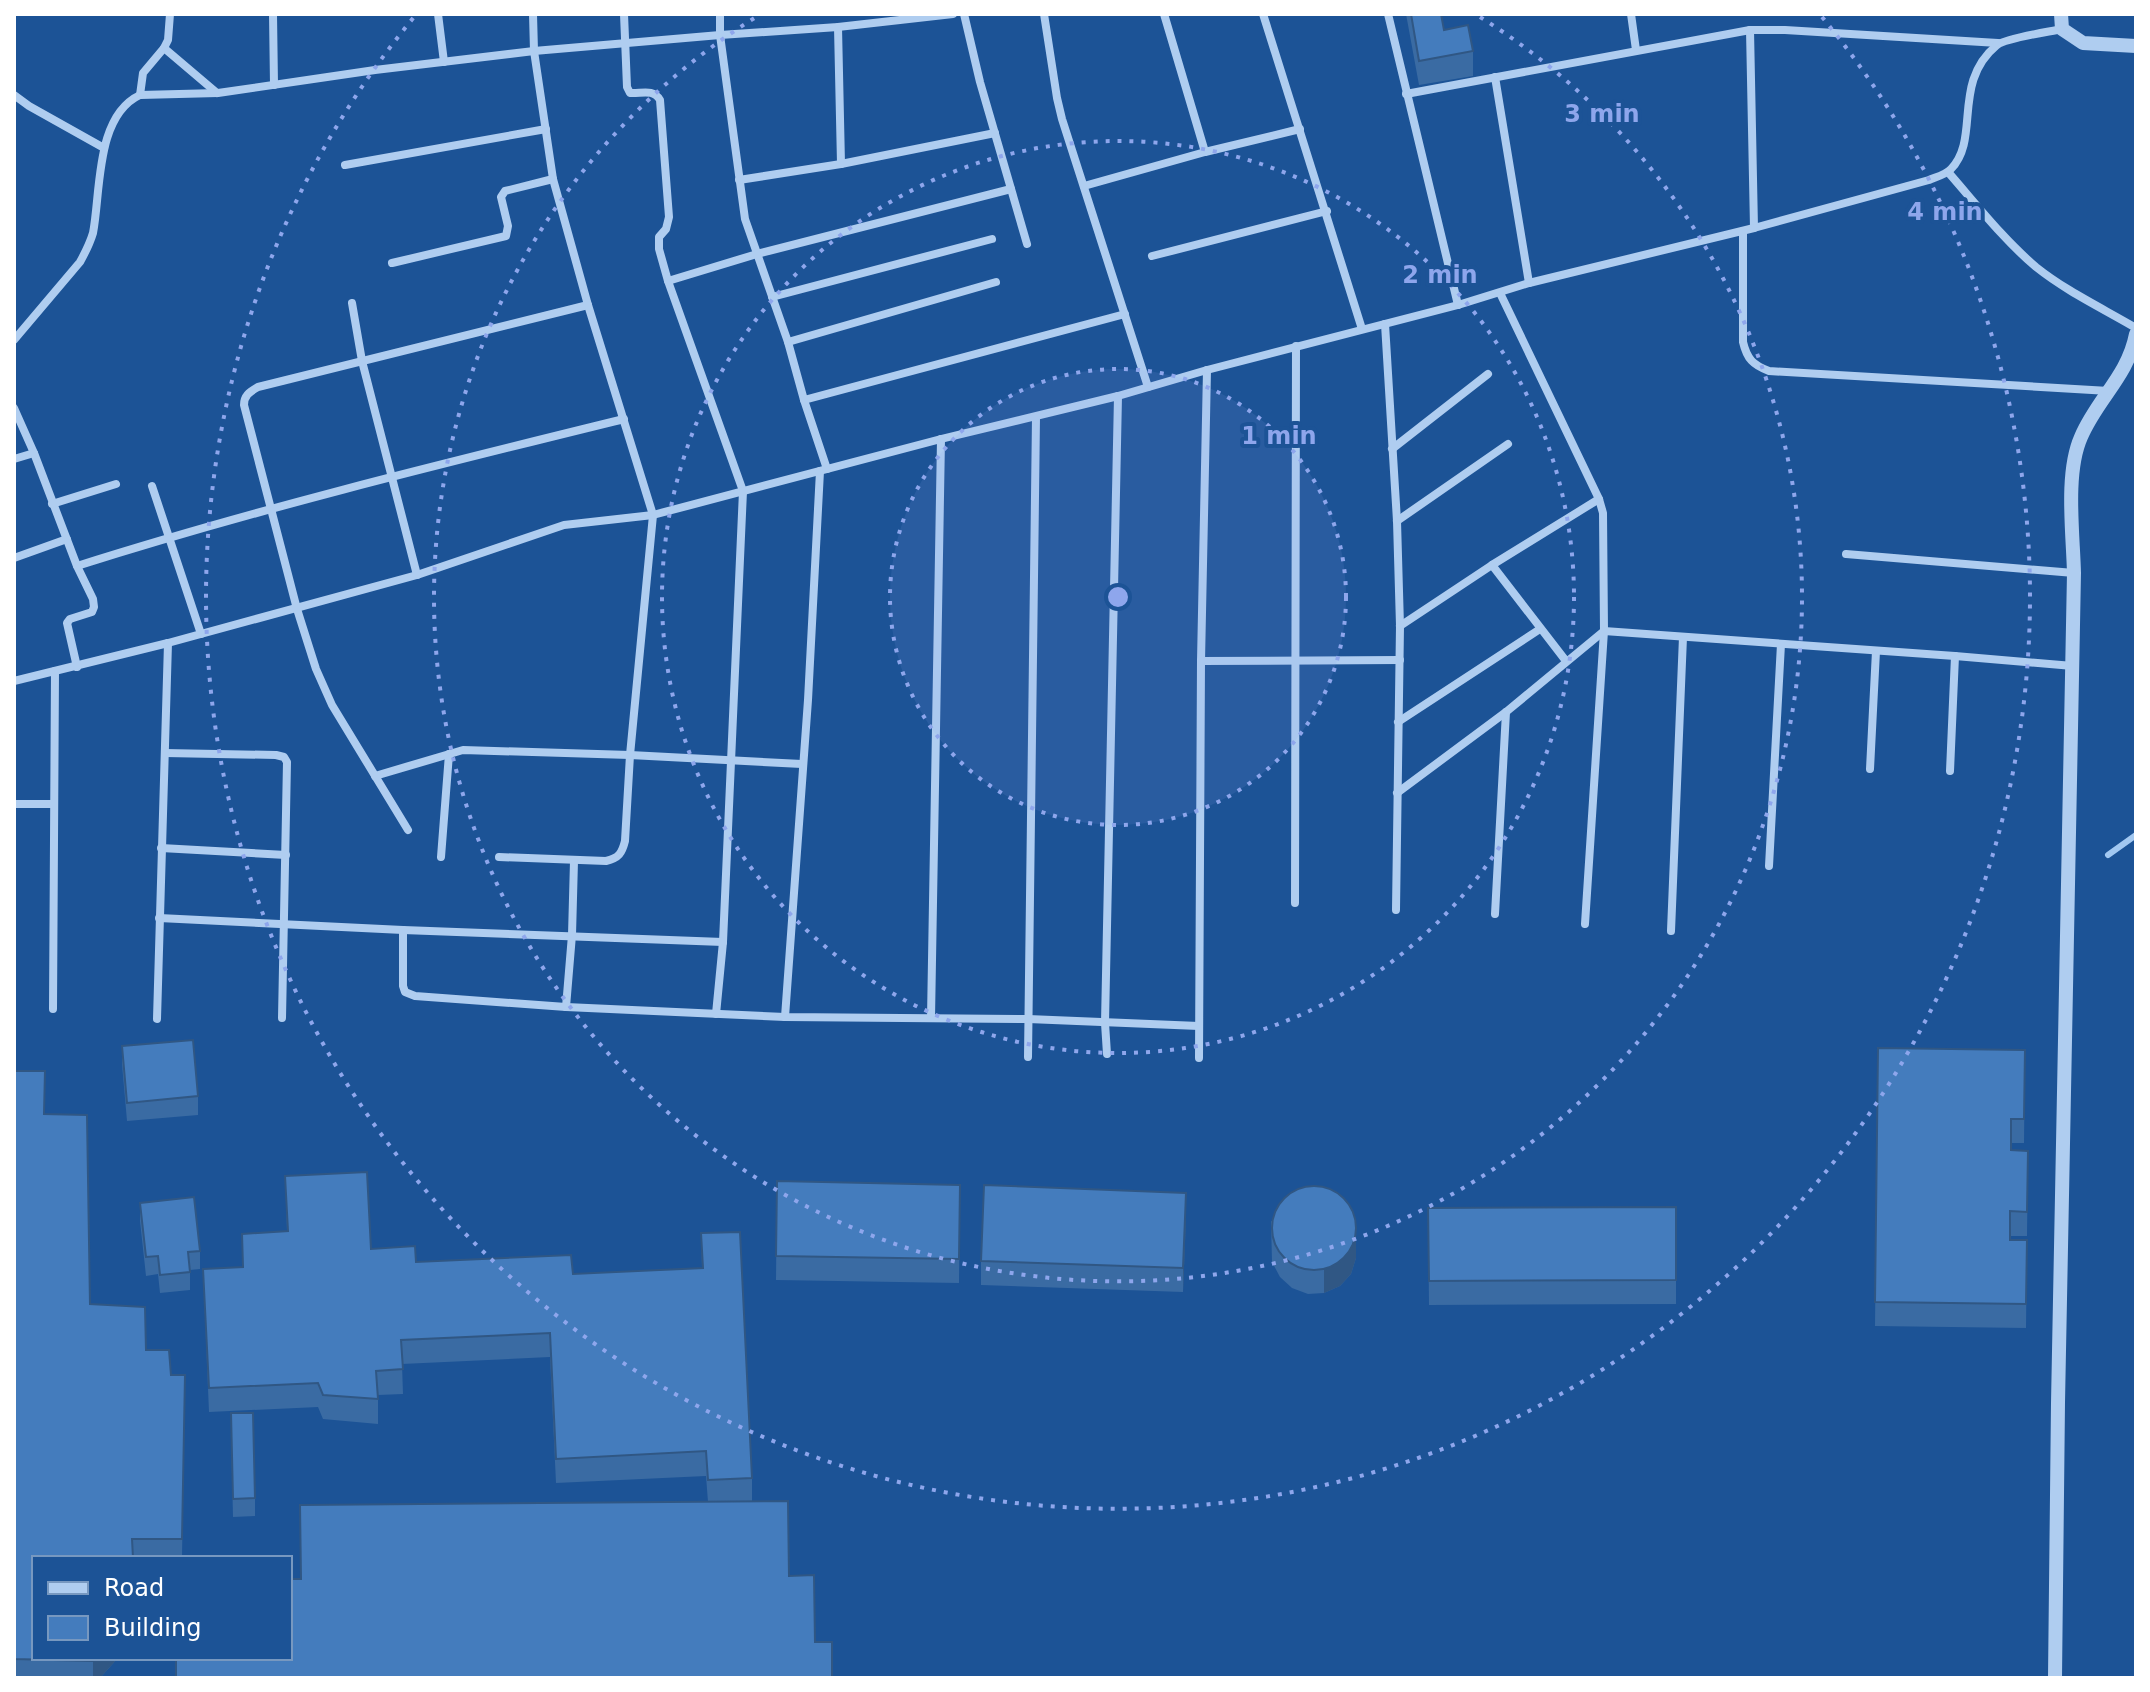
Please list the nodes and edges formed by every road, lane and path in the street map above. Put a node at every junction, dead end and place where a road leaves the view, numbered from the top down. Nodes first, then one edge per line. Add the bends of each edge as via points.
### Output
1 (170, 14) edge
2 (273, 14) edge
3 (438, 14) edge
4 (533, 14) edge
5 (624, 14) edge
6 (720, 14) edge
7 (953, 14) edge
8 (964, 14) edge
9 (1044, 14) edge
10 (1164, 14) edge
11 (1263, 14) edge
12 (1388, 14) edge
13 (1631, 14) edge
14 (2062, 22) edge
15 (838, 27) junction
16 (1750, 30) junction
17 (720, 35) junction
18 (624, 43) junction
19 (1998, 43) junction
20 (2136, 46) edge
21 (164, 48) junction
22 (1636, 50) junction
23 (534, 51) junction
24 (444, 62) junction
25 (1495, 77) junction
26 (274, 85) junction
27 (218, 93) junction
28 (1406, 94) junction
29 (14, 95) edge
30 (140, 95) junction
31 (546, 129) junction
32 (1300, 129) junction
33 (995, 133) junction
34 (104, 148) junction
35 (1205, 152) junction
36 (841, 164) junction
37 (345, 165) dead end
38 (1948, 172) junction
39 (553, 179) junction
40 (739, 180) junction
41 (1084, 186) junction
42 (1011, 189) junction
43 (1327, 211) junction
44 (1754, 228) junction
45 (1743, 231) junction
46 (992, 239) dead end
47 (1027, 244) dead end
48 (757, 254) junction
49 (1152, 256) dead end
50 (392, 263) dead end
51 (668, 281) junction
52 (996, 282) dead end
53 (1529, 283) junction
54 (1500, 293) junction
55 (772, 297) junction
56 (352, 303) dead end
57 (588, 305) junction
58 (1458, 305) junction
59 (1125, 314) junction
60 (1385, 324) junction
61 (2136, 328) edge
62 (1362, 329) junction
63 (2136, 334) edge
64 (14, 340) edge
65 (788, 342) junction
66 (1296, 346) junction
67 (362, 361) junction
68 (1207, 370) junction
69 (1488, 374) dead end
70 (1148, 387) junction
71 (2110, 391) junction
72 (1118, 396) junction
73 (804, 400) junction
74 (14, 408) edge
75 (1036, 417) junction
76 (624, 419) junction
77 (941, 439) junction
78 (1508, 444) dead end
79 (1392, 449) junction
80 (34, 453) junction
81 (14, 459) edge
82 (824, 470) junction
83 (392, 477) junction
84 (116, 484) dead end
85 (152, 486) dead end
86 (743, 491) junction
87 (1599, 499) junction
88 (52, 504) junction
89 (271, 509) junction
90 (653, 515) junction
91 (1397, 521) junction
92 (170, 536) junction
93 (67, 539) junction
94 (1846, 554) dead end
95 (14, 558) edge
96 (1492, 565) junction
97 (77, 566) junction
98 (2074, 573) junction
99 (417, 575) junction
100 (297, 609) junction
101 (1400, 626) junction
102 (1540, 629) junction
103 (1604, 631) junction
104 (201, 634) junction
105 (1683, 637) junction
106 (168, 643) junction
107 (1781, 644) junction
108 (1876, 651) junction
109 (1955, 656) junction
110 (1295, 660) junction
111 (1400, 660) junction
112 (1201, 661) junction
113 (1566, 661) junction
114 (2073, 666) junction
115 (77, 667) junction
116 (55, 671) junction
117 (14, 681) edge
118 (1506, 712) junction
119 (1398, 722) junction
120 (165, 753) junction
121 (449, 754) junction
122 (630, 755) junction
123 (732, 760) junction
124 (802, 764) junction
125 (1870, 769) dead end
126 (1950, 771) dead end
127 (375, 776) junction
128 (1397, 793) junction
129 (14, 804) edge
130 (54, 804) junction
131 (408, 830) dead end
132 (161, 848) junction
133 (286, 855) junction
134 (441, 857) dead end
135 (499, 857) dead end
136 (574, 861) junction
137 (1769, 866) dead end
138 (1295, 903) dead end
139 (1396, 910) dead end
140 (1495, 914) dead end
141 (159, 918) junction
142 (1585, 924) dead end
143 (285, 925) junction
144 (403, 930) junction
145 (1671, 931) dead end
146 (572, 935) junction
147 (723, 942) junction
148 (566, 1007) junction
149 (53, 1009) dead end
150 (716, 1014) junction
151 (785, 1017) junction
152 (282, 1018) dead end
153 (931, 1018) junction
154 (157, 1019) dead end
155 (1028, 1019) junction
156 (1105, 1023) junction
157 (1199, 1026) junction
158 (1107, 1054) dead end
159 (1028, 1057) dead end
160 (1199, 1058) dead end
161 (2055, 1678) edge

1 - 21 street
2 - 26 street
3 - 24 street
4 - 23 street
5 - 18 street
6 - 17 street
7 - 15 street
8 - 33 street
9 - 41 street via 1057,98
10 - 35 street
11 - 32 street
12 - 28 street
13 - 22 street
14 - 19 street
14 - 20 street via 2083,43
15 - 17 street
15 - 36 street
16 - 19 street
16 - 22 street
16 - 44 street
17 - 18 street
17 - 40 street
18 - 23 street
18 - 51 street via 630,93 650,92 660,100 669,217 659,244
19 - 38 street via 1975,73 1964,146
21 - 27 street
21 - 30 street via 143,73
22 - 25 street
23 - 24 street
23 - 31 street
24 - 26 street
25 - 28 street
25 - 53 street
26 - 27 street
27 - 30 street
28 - 58 street
29 - 34 street
30 - 34 street via 117,116
31 - 37 street
31 - 39 street
32 - 35 street
32 - 43 street
33 - 36 street
33 - 42 street
34 - 64 street via 87,249
35 - 41 street
36 - 40 street
38 - 44 street
38 - 61 street via 2038,268
39 - 50 street via 505,191 501,197 506,236
39 - 57 street
40 - 48 street
41 - 59 street
42 - 47 street
42 - 48 street
43 - 49 street
43 - 62 street
44 - 45 street
45 - 53 street
45 - 71 street via 1743,342 1756,366 1769,371
46 - 55 street
48 - 51 street
48 - 55 street
51 - 86 street
52 - 65 street
53 - 54 street
54 - 58 street
54 - 87 street
55 - 65 street
56 - 67 street
57 - 67 street
57 - 76 street
58 - 60 street
59 - 70 street
59 - 73 street
60 - 62 street
60 - 79 street
62 - 66 street
63 - 71 street
65 - 73 street
66 - 68 street
66 - 110 street
67 - 83 street
67 - 89 street via 258,387 244,399
68 - 70 street
68 - 112 street
69 - 79 street
70 - 72 street
71 - 98 street via 2075,452
72 - 75 street
72 - 156 street
73 - 82 street
74 - 80 street
75 - 77 street
75 - 155 street
76 - 83 street
76 - 90 street
77 - 82 street
77 - 153 street
78 - 91 street
79 - 91 street
80 - 81 street
80 - 88 street
82 - 86 street
82 - 124 street
83 - 89 street
83 - 99 street
84 - 88 street
85 - 92 street
86 - 90 street
86 - 123 street
87 - 96 street
87 - 103 street
88 - 93 street
89 - 92 street
89 - 100 street
90 - 99 street via 564,525
90 - 122 street
91 - 101 street
92 - 97 street
92 - 104 street
93 - 95 street
93 - 97 street
94 - 98 street
96 - 101 street
96 - 102 street
97 - 115 street via 94,607 67,623
98 - 114 street
99 - 100 street
100 - 104 street
100 - 127 street via 324,688
101 - 111 street
102 - 113 street
102 - 119 street
103 - 105 street
103 - 113 street
103 - 142 street
104 - 106 street
105 - 107 street
105 - 145 street
106 - 115 street
106 - 120 street
107 - 108 street
107 - 137 street
108 - 109 street
108 - 125 street
109 - 114 street
109 - 126 street
110 - 111 street
110 - 112 street
110 - 138 street
111 - 119 street
112 - 157 street
113 - 118 street
114 - 161 street
115 - 116 street
116 - 117 street
116 - 130 street
118 - 128 street
118 - 140 street
119 - 128 street
120 - 132 street
120 - 133 street via 284,757
121 - 122 street via 463,750
121 - 127 street
121 - 134 street
122 - 123 street
122 - 136 street via 622,852 606,861
123 - 124 street
123 - 147 street
124 - 151 street
127 - 131 street
128 - 139 street
129 - 130 street
130 - 149 street
132 - 133 street
132 - 141 street
133 - 143 street
135 - 136 street
136 - 146 street
141 - 143 street
141 - 154 street
143 - 144 street
143 - 152 street
144 - 146 street
144 - 148 street via 403,986 409,995
146 - 147 street
146 - 148 street
147 - 150 street
148 - 150 street
150 - 151 street
151 - 153 street
153 - 155 street
155 - 156 street
155 - 159 street
156 - 157 street
156 - 158 street
157 - 160 street

